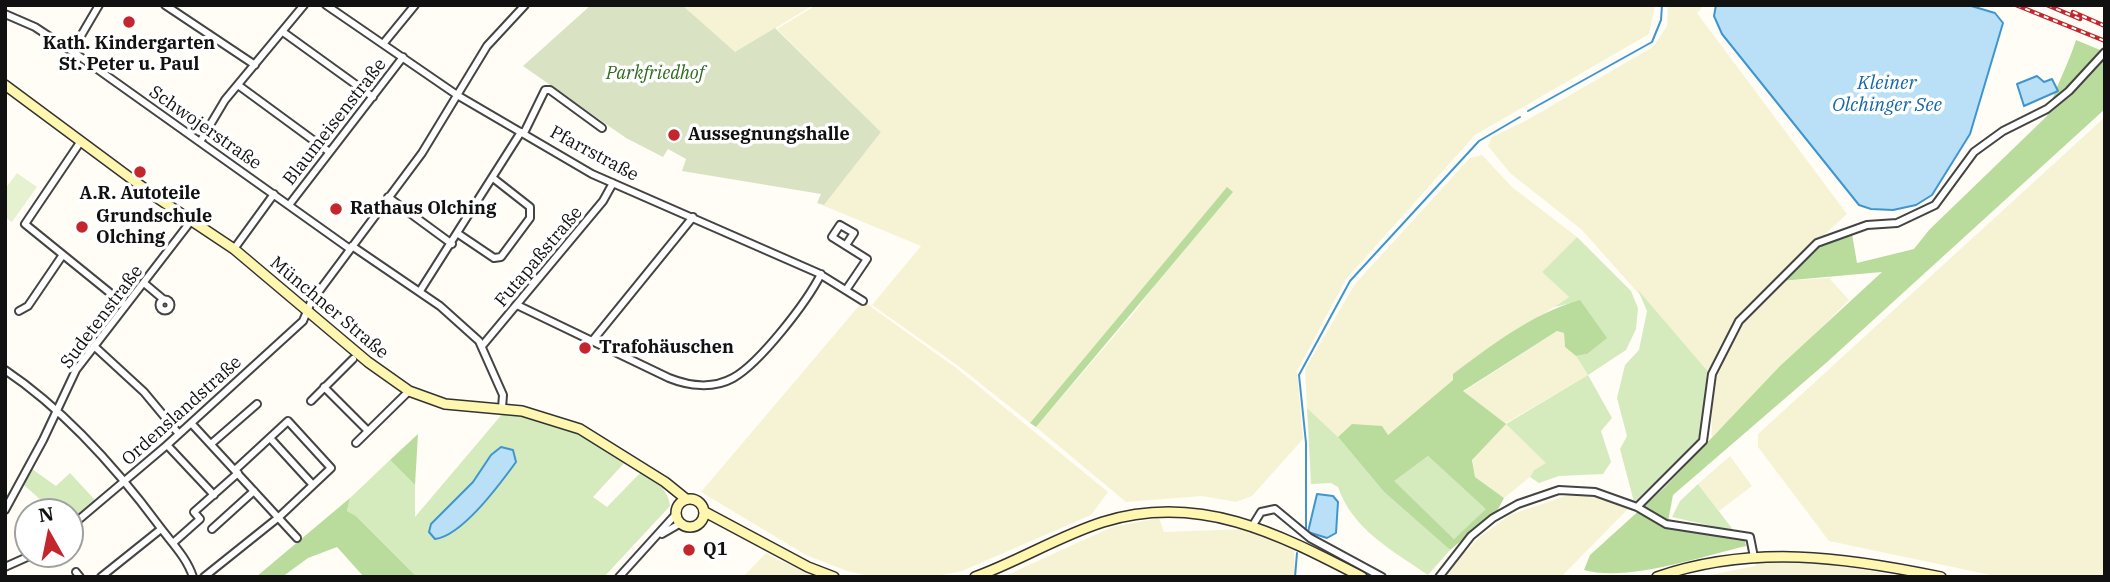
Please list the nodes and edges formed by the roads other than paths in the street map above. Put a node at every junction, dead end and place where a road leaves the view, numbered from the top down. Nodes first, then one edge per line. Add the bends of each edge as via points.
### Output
1 (99, 5) edge
2 (165, 5) edge
3 (304, 5) edge
4 (326, 5) edge
5 (415, 5) edge
6 (510, 5) edge
7 (526, 5) edge
8 (518, 12) junction
9 (5, 14) edge
10 (283, 32) junction
11 (383, 44) junction
12 (72, 51) junction
13 (2105, 52) edge
14 (402, 57) junction
15 (255, 65) junction
16 (5, 85) edge
17 (238, 85) junction
18 (457, 95) junction
19 (373, 97) junction
20 (602, 128) dead end
21 (522, 132) junction
22 (81, 141) junction
23 (200, 142) junction
24 (328, 151) junction
25 (493, 178) junction
26 (613, 183) junction
27 (274, 194) junction
28 (388, 197) junction
29 (289, 205) junction
30 (693, 217) junction
31 (191, 221) junction
32 (457, 233) junction
33 (453, 244) junction
34 (846, 245) dead end
35 (351, 247) junction
36 (234, 249) junction
37 (62, 256) junction
38 (821, 274) junction
39 (144, 283) junction
40 (846, 290) junction
41 (420, 291) junction
42 (163, 299) dead end
43 (863, 301) dead end
44 (517, 304) junction
45 (125, 305) junction
46 (19, 311) dead end
47 (307, 312) junction
48 (593, 340) junction
49 (94, 345) junction
50 (482, 346) junction
51 (353, 359) dead end
52 (5, 370) edge
53 (324, 387) junction
54 (409, 391) junction
55 (310, 401) dead end
56 (257, 404) dead end
57 (502, 408) junction
58 (55, 411) junction
59 (191, 423) junction
60 (368, 431) junction
61 (179, 434) junction
62 (270, 438) junction
63 (356, 443) dead end
64 (211, 444) junction
65 (167, 445) junction
66 (236, 471) junction
67 (124, 481) junction
68 (665, 482) junction
69 (313, 485) junction
70 (254, 491) junction
71 (214, 495) junction
72 (686, 499) junction
73 (1637, 507) junction
74 (5, 509) edge
75 (84, 515) edge
76 (678, 515) junction
77 (279, 517) junction
78 (703, 517) junction
79 (1253, 525) junction
80 (161, 529) junction
81 (212, 529) dead end
82 (297, 538) dead end
83 (173, 543) junction
84 (1754, 557) junction
85 (1661, 576) edge
86 (101, 577) edge
87 (193, 577) edge
88 (204, 577) edge
89 (619, 577) edge
90 (835, 577) edge
91 (975, 577) edge
92 (1362, 577) edge
93 (1382, 577) edge
94 (1438, 577) edge
95 (1941, 577) edge

1 - 12 street
2 - 15 street
3 - 10 street
4 - 11 street, Pfarrstraße
5 - 11 street
6 - 8 street
7 - 8 street, Ordenslandstraße
8 - 18 street, Ordenslandstraße via 487,46
9 - 12 street, Schwojerstraße
10 - 15 street
10 - 19 street
11 - 14 street, Pfarrstraße
12 - 23 street, Schwojerstraße
13 - 73 street via 2047,109 1974,152 1936,205 1897,223 1867,225 1817,243 1739,321 1713,374 1703,440
14 - 18 street, Pfarrstraße
14 - 19 street, Blaumeisenstraße
15 - 17 street
16 - 22 main road, Münchner Straße
17 - 23 street
17 - 24 street
18 - 21 street, Pfarrstraße
18 - 28 street, Ordenslandstraße via 422,153
19 - 24 street, Blaumeisenstraße
20 - 21 street via 545,90
21 - 25 street
21 - 26 street, Pfarrstraße
22 - 31 main road, Münchner Straße
22 - 37 street via 24,224
23 - 27 street, Schwojerstraße
24 - 29 street, Blaumeisenstraße
25 - 32 street
25 - 32 street via 530,207 530,218 501,257 494,258
26 - 30 street, Pfarrstraße
26 - 44 street, Futapaßstraße
27 - 29 street, Schwojerstraße
27 - 36 street
28 - 33 street
28 - 35 street, Ordenslandstraße
29 - 35 street, Schwojerstraße
30 - 38 street, Pfarrstraße
30 - 48 street
31 - 36 main road, Münchner Straße
31 - 39 street, Sudetenstraße
32 - 33 street
33 - 41 street
34 - 40 street via 867,259
35 - 41 street, Schwojerstraße
35 - 47 street, Ordenslandstraße
36 - 47 main road, Münchner Straße
37 - 45 street
37 - 46 street via 28,306
38 - 40 street, Pfarrstraße
38 - 48 street via 748,368 723,382 696,386 678,382
39 - 42 street
39 - 45 street, Sudetenstraße
40 - 43 street, Pfarrstraße
41 - 50 street, Schwojerstraße via 458,320
44 - 48 street
44 - 50 street, Futapaßstraße
45 - 49 street, Sudetenstraße
47 - 54 main road, Münchner Straße
47 - 59 street, Ordenslandstraße via 303,321
49 - 58 street, Sudetenstraße
49 - 61 street via 144,392
50 - 57 street, Schwojerstraße via 503,395
51 - 53 street
52 - 58 street
53 - 55 street
53 - 60 street
54 - 57 main road, Münchner Straße via 445,404
54 - 60 street
56 - 64 street
57 - 68 main road, Münchner Straße via 580,429
58 - 67 street
58 - 74 street, Sudetenstraße
59 - 61 street, Ordenslandstraße
59 - 64 street
60 - 63 street
61 - 65 street, Ordenslandstraße
62 - 66 street
62 - 69 street
62 - 69 street via 288,421 331,468
64 - 66 street
65 - 67 street, Ordenslandstraße
65 - 71 street
66 - 70 street
66 - 71 street
67 - 75 street, Ordenslandstraße
67 - 80 street
68 - 72 main road, Münchner Straße
68 - 76 main road
69 - 77 street
70 - 77 street
70 - 81 street
71 - 83 street via 194,512 200,519
72 - 76 main road
72 - 78 main road, Münchner Straße via 700,502
73 - 84 street via 1666,524 1750,537
73 - 94 street via 1586,490 1539,496 1479,528
76 - 78 main road via 692,527
76 - 89 street
77 - 82 street
77 - 88 street
78 - 90 main road
79 - 91 main road via 1199,512 1133,515 1090,527
79 - 92 main road
79 - 93 street via 1261,512 1275,509 1310,538
80 - 83 street
80 - 86 street
83 - 87 street
84 - 85 main road
84 - 95 main road via 1826,556

